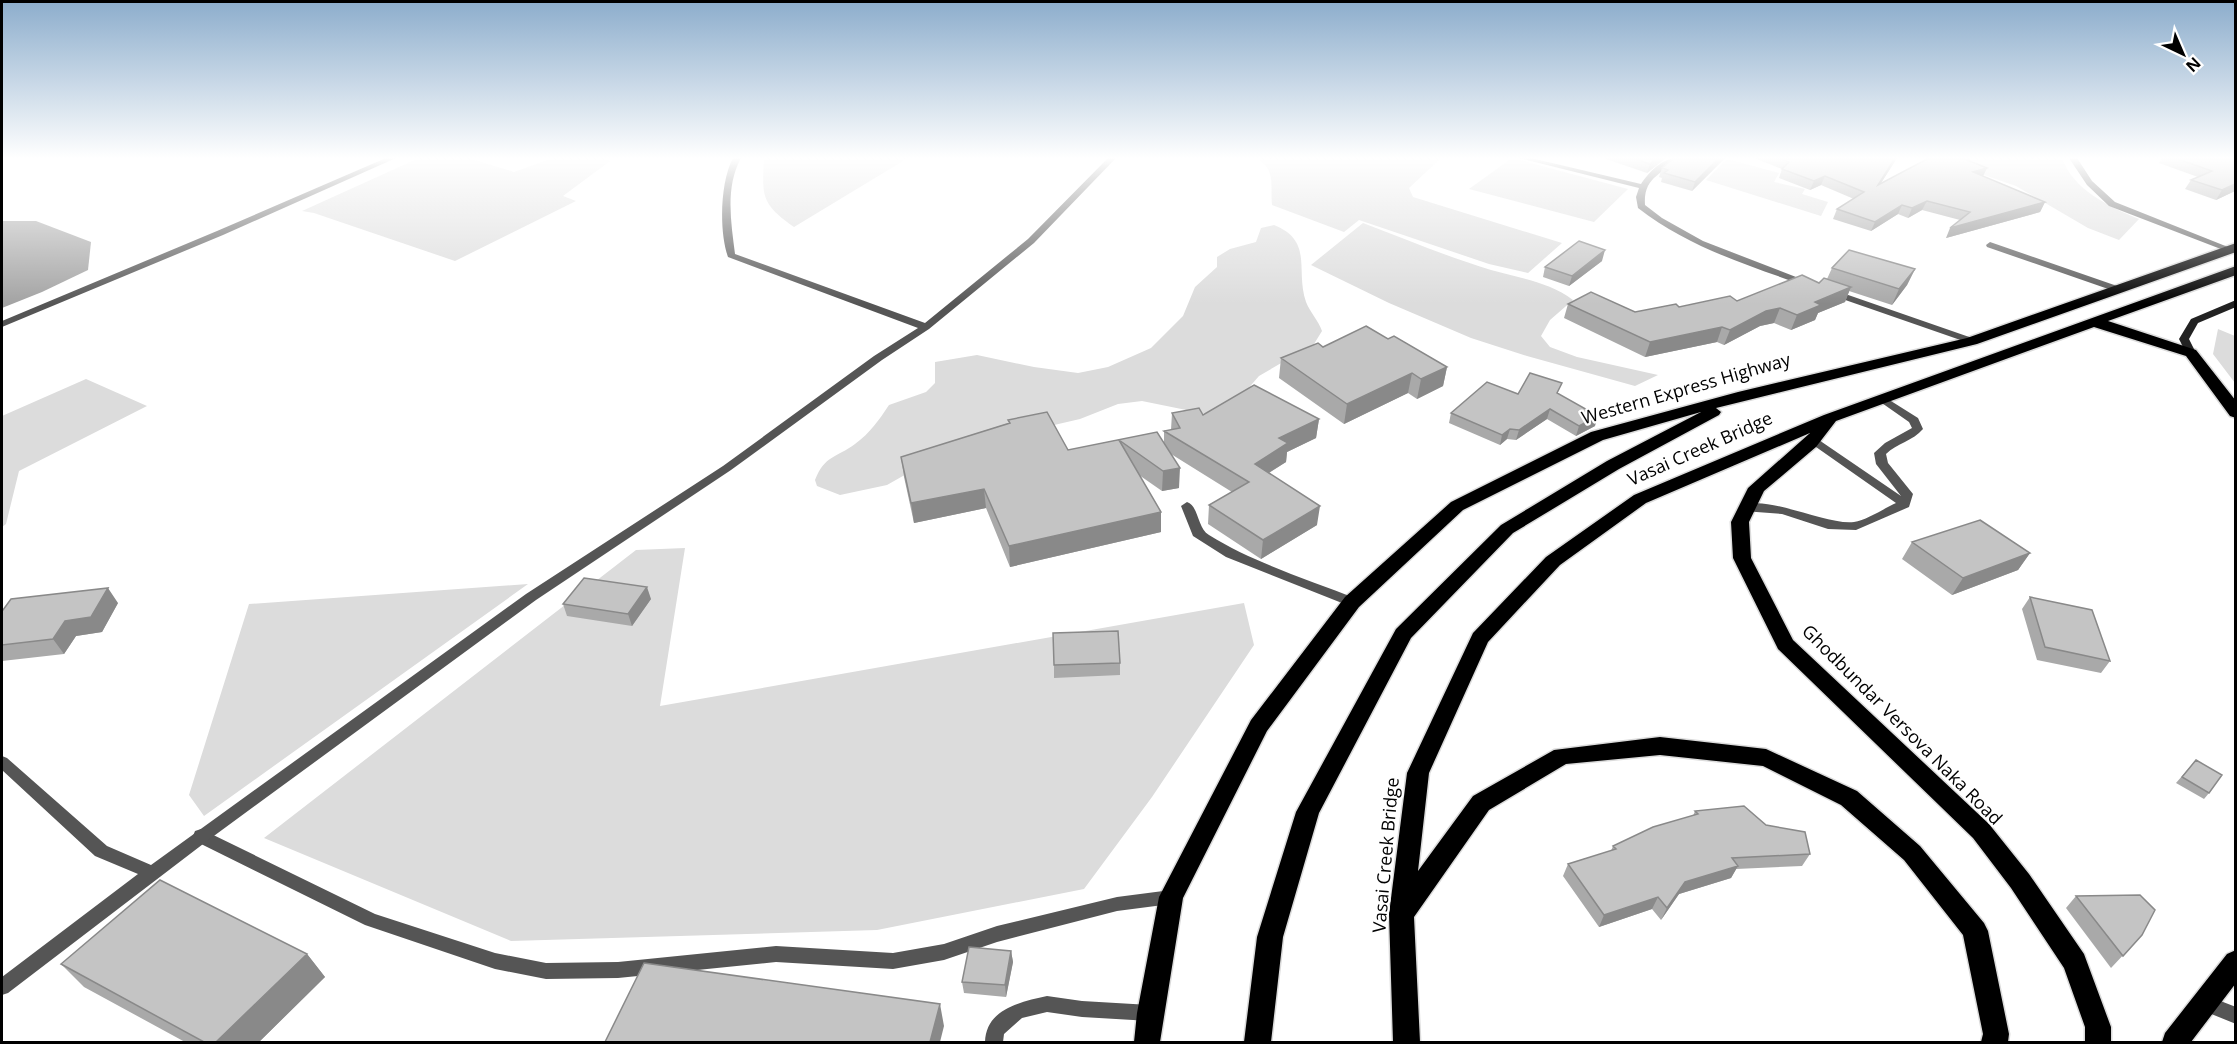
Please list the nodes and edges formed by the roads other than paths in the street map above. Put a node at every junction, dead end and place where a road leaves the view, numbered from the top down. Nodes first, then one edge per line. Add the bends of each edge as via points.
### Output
1 (280, 207) edge
2 (726, 207) edge
3 (1064, 207) edge
4 (1642, 207) edge
5 (2119, 207) edge
6 (1990, 245) dead end
7 (2232, 248) edge
8 (2235, 270) edge
9 (1814, 286) edge
10 (2116, 289) junction
11 (1825, 290) edge
12 (2235, 303) edge
13 (2092, 321) junction
14 (2, 324) edge
15 (926, 327) junction
16 (1972, 340) junction
17 (2191, 353) junction
18 (1743, 395) junction
19 (1883, 399) junction
20 (2235, 413) edge
21 (1830, 418) junction
22 (1812, 440) junction
23 (1905, 504) junction
24 (1187, 506) dead end
25 (1747, 508) junction
26 (1352, 602) junction
27 (2, 762) edge
28 (201, 836) junction
29 (153, 873) junction
30 (1171, 897) junction
31 (1401, 914) junction
32 (2235, 962) edge
33 (2, 987) edge
34 (2205, 1003) junction
35 (1150, 1013) junction
36 (2235, 1016) edge
37 (994, 1042) edge
38 (1147, 1042) edge
39 (1257, 1042) edge
40 (1406, 1042) edge
41 (1995, 1042) edge
42 (2098, 1042) edge
43 (2175, 1042) edge

1 - 14 street
2 - 15 street via 731,255
3 - 15 street via 1031,241
4 - 9 street via 1658,221 1695,240
5 - 7 street
6 - 10 street
7 - 10 highway, Western Express Highway
8 - 13 highway
10 - 16 highway, Western Express Highway
11 - 16 street
12 - 17 street via 2194,321 2184,339
13 - 17 highway
13 - 19 highway
15 - 28 street via 727,468 531,597
16 - 18 highway, Western Express Highway
17 - 20 highway
18 - 26 highway, Western Express Highway via 1597,436 1457,506
18 - 39 highway via 1613,465 1507,529 1403,634 1308,812 1269,937
19 - 21 highway
19 - 23 street via 1914,420 1918,429 1911,437 1885,446 1880,453 1882,465 1907,494
21 - 22 highway, Ghodbundar Versova Naka Road
21 - 31 highway, Vasai Creek Bridge via 1640,499 1553,561 1480,638 1418,773
22 - 23 street
22 - 25 highway, Ghodbundar Versova Naka Road via 1757,488
23 - 25 street via 1856,526 1828,525 1783,510
24 - 26 street via 1197,533 1230,554
25 - 42 highway, Ghodbundar Versova Naka Road via 1740,522 1742,558 1785,644 1981,831 2075,962 2098,1027
26 - 30 highway, Western Express Highway via 1259,726
27 - 29 street via 101,851
28 - 29 street
28 - 30 street via 371,920 495,961 546,971 618,970 776,954 893,961 944,952 997,934 1117,904
29 - 33 street
30 - 35 highway, Western Express Highway
31 - 40 highway, Vasai Creek Bridge
31 - 41 highway via 1481,803 1562,756 1660,746 1766,758 1849,798 1912,853 1975,930
32 - 34 highway
34 - 36 street
34 - 43 highway
35 - 37 street via 1047,1004 1017,1011 995,1030
35 - 38 highway, Western Express Highway

